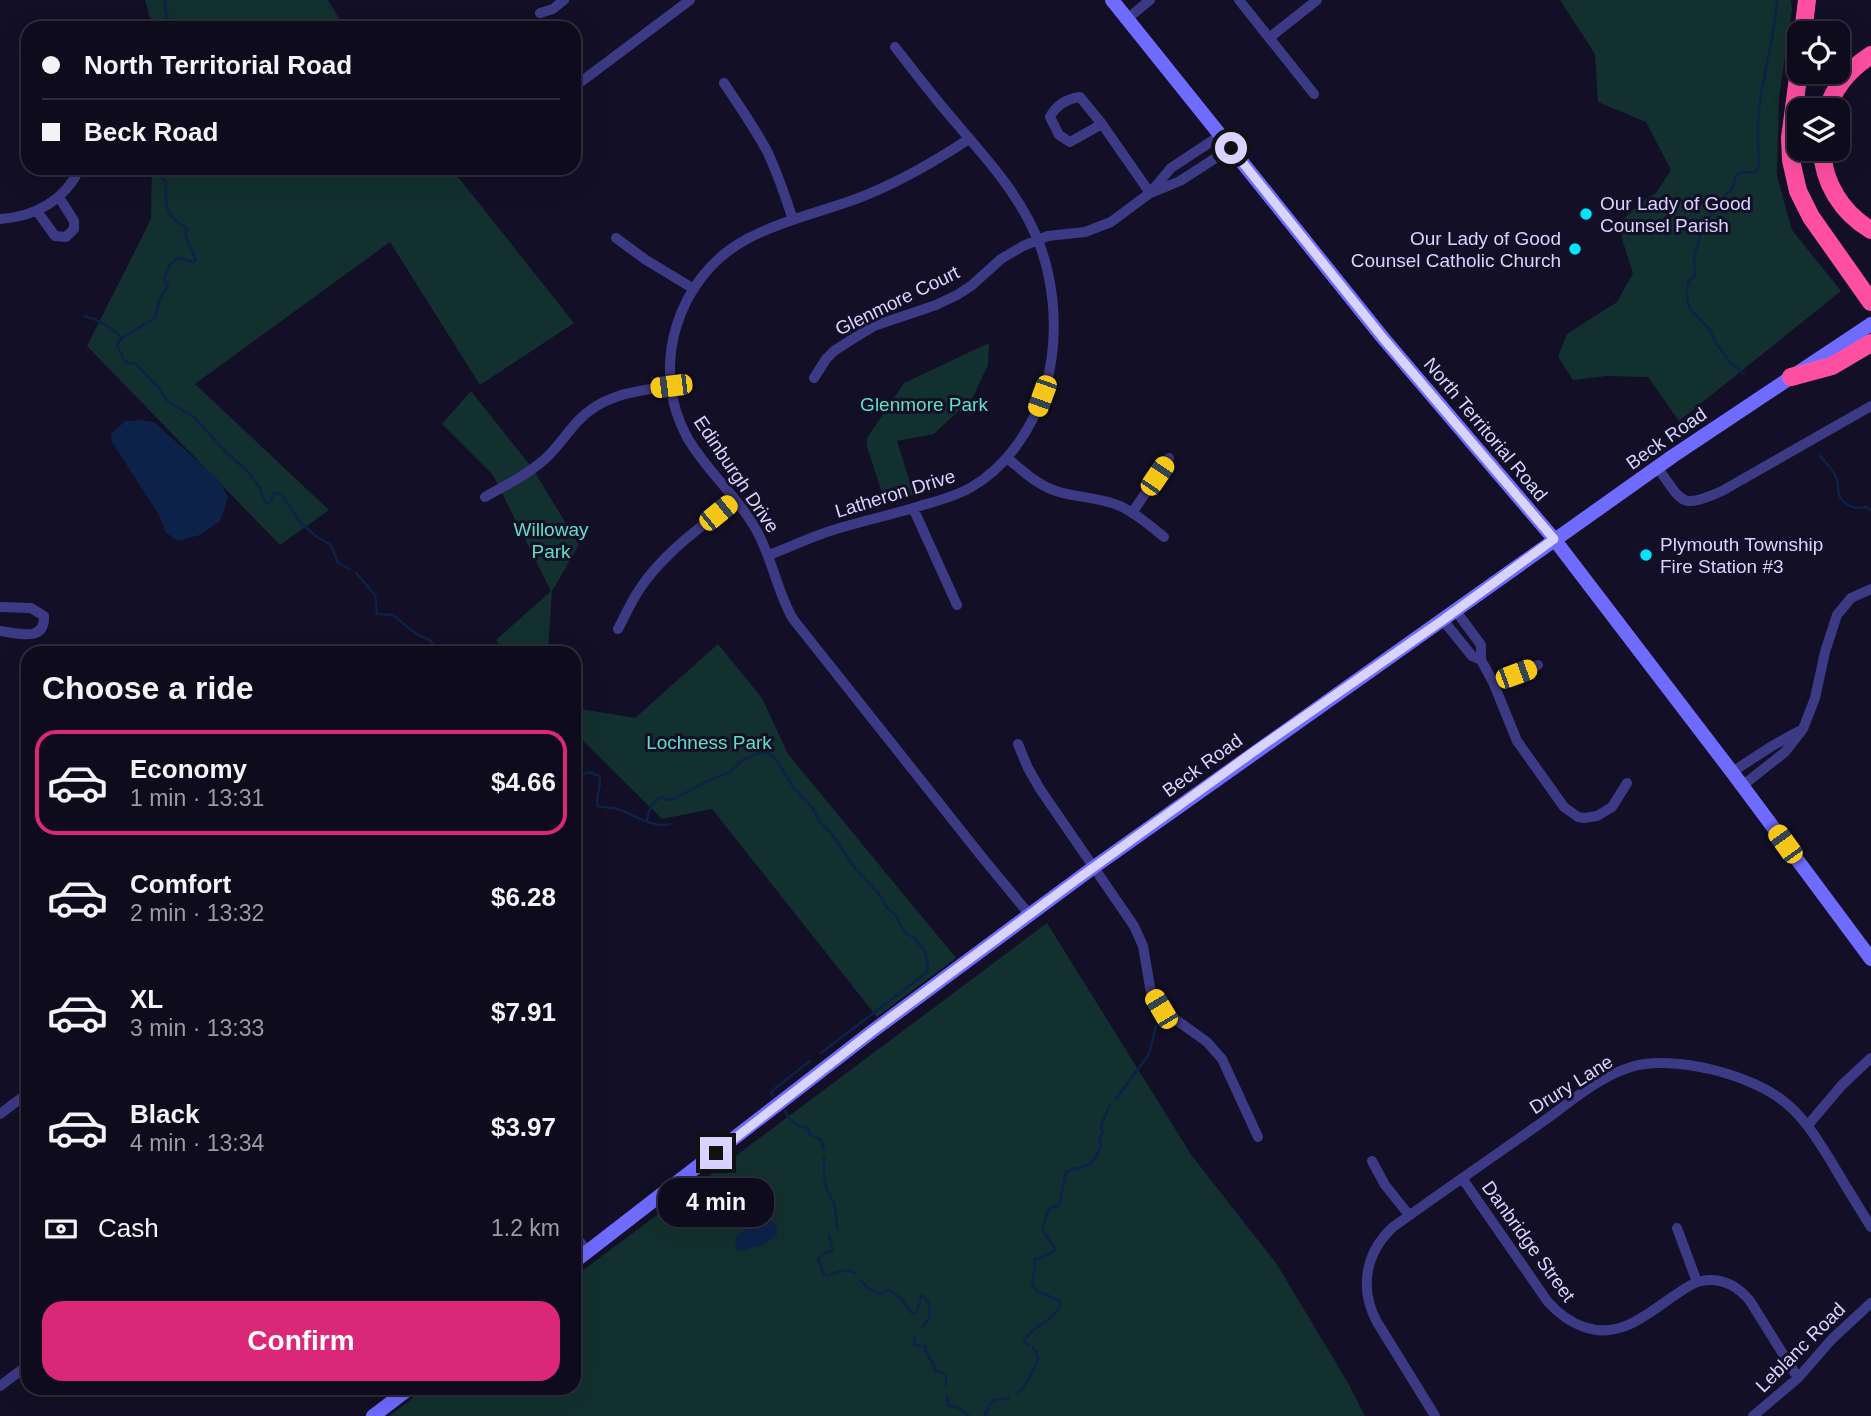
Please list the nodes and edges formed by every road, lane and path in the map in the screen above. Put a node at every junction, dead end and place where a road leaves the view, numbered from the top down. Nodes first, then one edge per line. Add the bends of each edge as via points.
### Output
1 (564, 0) edge
2 (691, 0) edge
3 (1150, 0) edge
4 (1239, 0) edge
5 (1317, 0) edge
6 (1807, 0) edge
7 (1114, 1) edge
8 (540, 13) dead end
9 (1127, 19) junction
10 (1804, 21) edge
11 (1269, 38) junction
12 (895, 47) dead end
13 (1871, 55) edge
14 (581, 82) edge
15 (724, 83) dead end
16 (1797, 84) edge
17 (1314, 94) dead end
18 (1832, 98) edge
19 (1102, 124) junction
20 (1222, 135) junction
21 (970, 139) junction
22 (1231, 148) junction
23 (1824, 161) edge
24 (76, 175) edge
25 (1150, 193) junction
26 (59, 197) junction
27 (37, 211) junction
28 (0, 219) edge
29 (793, 220) junction
30 (1871, 230) edge
31 (616, 238) dead end
32 (1038, 239) junction
33 (694, 289) junction
34 (1871, 302) edge
35 (1871, 324) edge
36 (1871, 343) edge
37 (1791, 377) junction
38 (814, 378) dead end
39 (671, 386) junction
40 (1871, 406) edge
41 (1007, 458) junction
42 (1169, 458) dead end
43 (1657, 467) junction
44 (485, 497) dead end
45 (735, 500) junction
46 (913, 508) junction
47 (1132, 513) junction
48 (1164, 537) dead end
49 (1554, 539) junction
50 (769, 555) junction
51 (1871, 589) edge
52 (0, 602) edge
53 (957, 605) dead end
54 (0, 607) edge
55 (1456, 611) junction
56 (0, 617) edge
57 (1443, 620) junction
58 (618, 629) dead end
59 (0, 631) edge
60 (1481, 660) junction
61 (1538, 665) dead end
62 (1493, 682) junction
63 (1802, 729) junction
64 (1018, 744) dead end
65 (1732, 772) junction
66 (1627, 783) dead end
67 (1742, 786) junction
68 (1094, 867) junction
69 (1029, 914) junction
70 (1871, 959) edge
71 (1871, 1058) edge
72 (21, 1098) edge
73 (0, 1114) edge
74 (1808, 1125) junction
75 (1258, 1137) dead end
76 (1372, 1161) dead end
77 (1462, 1178) junction
78 (1409, 1215) junction
79 (1871, 1227) edge
80 (1676, 1228) dead end
81 (581, 1243) edge
82 (588, 1252) junction
83 (581, 1257) edge
84 (1698, 1282) junction
85 (1871, 1303) edge
86 (21, 1370) edge
87 (1798, 1378) junction
88 (0, 1386) edge
89 (401, 1395) edge
90 (373, 1416) edge
91 (1436, 1416) edge
92 (1753, 1416) edge

1 - 8 street
2 - 14 street
3 - 9 street
4 - 11 street
5 - 11 street
6 - 10 highway
7 - 9 main road, North Territorial Road
9 - 20 main road, North Territorial Road
11 - 17 street
12 - 21 street, Latheron Drive
13 - 18 highway via 1844,78
15 - 29 street via 768,154
16 - 34 highway via 1790,138 1798,191
19 - 19 street via 1080,97 1069,99 1049,117 1059,135 1070,142
19 - 25 street
20 - 22 main road, North Territorial Road
20 - 25 street via 1171,169
21 - 29 street, Edinburgh Drive via 878,190
21 - 32 street, Latheron Drive via 1014,196
22 - 25 street via 1180,181
22 - 49 main road, North Territorial Road via 1383,338
23 - 30 highway via 1836,197
24 - 26 street
25 - 32 street via 1096,229
26 - 27 street
26 - 27 street via 74,221 75,229 66,237 55,236
27 - 28 street
29 - 33 street, Edinburgh Drive via 733,248
31 - 33 street
32 - 38 street, Glenmore Court via 1001,260 957,295 874,326 851,340 826,359
32 - 41 street, Latheron Drive via 1052,293 1052,353 1038,409
33 - 39 street, Edinburgh Drive via 674,335
35 - 37 main road, Beck Road
36 - 37 highway via 1832,366
37 - 43 main road, Beck Road
39 - 44 street via 626,393 597,405 530,471
39 - 45 street, Edinburgh Drive via 689,440
40 - 43 street via 1696,502 1679,497
41 - 46 street, Latheron Drive via 968,489
41 - 47 street via 1050,489 1106,501
42 - 47 street
43 - 49 main road, Beck Road
45 - 50 street, Edinburgh Drive
45 - 58 street via 665,558 639,590
46 - 50 street, Latheron Drive via 833,530
46 - 53 street
47 - 48 street
49 - 55 main road, Beck Road
49 - 65 main road, North Territorial Road
50 - 69 street, Edinburgh Drive via 793,619
51 - 63 street via 1851,598 1837,614
52 - 54 street
54 - 56 street
54 - 59 street via 31,608 44,616 45,624 32,635
55 - 57 main road, Beck Road
55 - 60 street via 1481,645
57 - 60 street via 1472,656
57 - 68 main road, Beck Road
60 - 62 street
61 - 62 street
62 - 66 street via 1517,741 1568,811 1578,817 1597,816 1612,807
63 - 65 street
63 - 67 street via 1785,752
64 - 68 street via 1040,789
65 - 67 main road, North Territorial Road
67 - 70 main road, North Territorial Road
68 - 69 main road, Beck Road
68 - 75 street via 1134,926 1143,946 1151,993 1161,1009 1222,1059
69 - 82 main road, Beck Road
71 - 74 street
72 - 73 street
74 - 77 street, Drury Lane via 1778,1096 1754,1084 1685,1064 1650,1063 1609,1076
74 - 79 street, Drury Lane
76 - 78 street
77 - 78 street, Drury Lane
77 - 84 street, Danbridge Street via 1548,1302 1579,1326 1602,1331 1624,1328
78 - 91 street, Drury Lane via 1377,1245 1368,1267 1367,1294 1377,1322
80 - 84 street
81 - 82 street
82 - 83 main road, Beck Road
84 - 87 street via 1722,1281 1743,1292
85 - 87 street, Leblanc Road
86 - 88 street
87 - 92 street, Leblanc Road
89 - 90 main road

